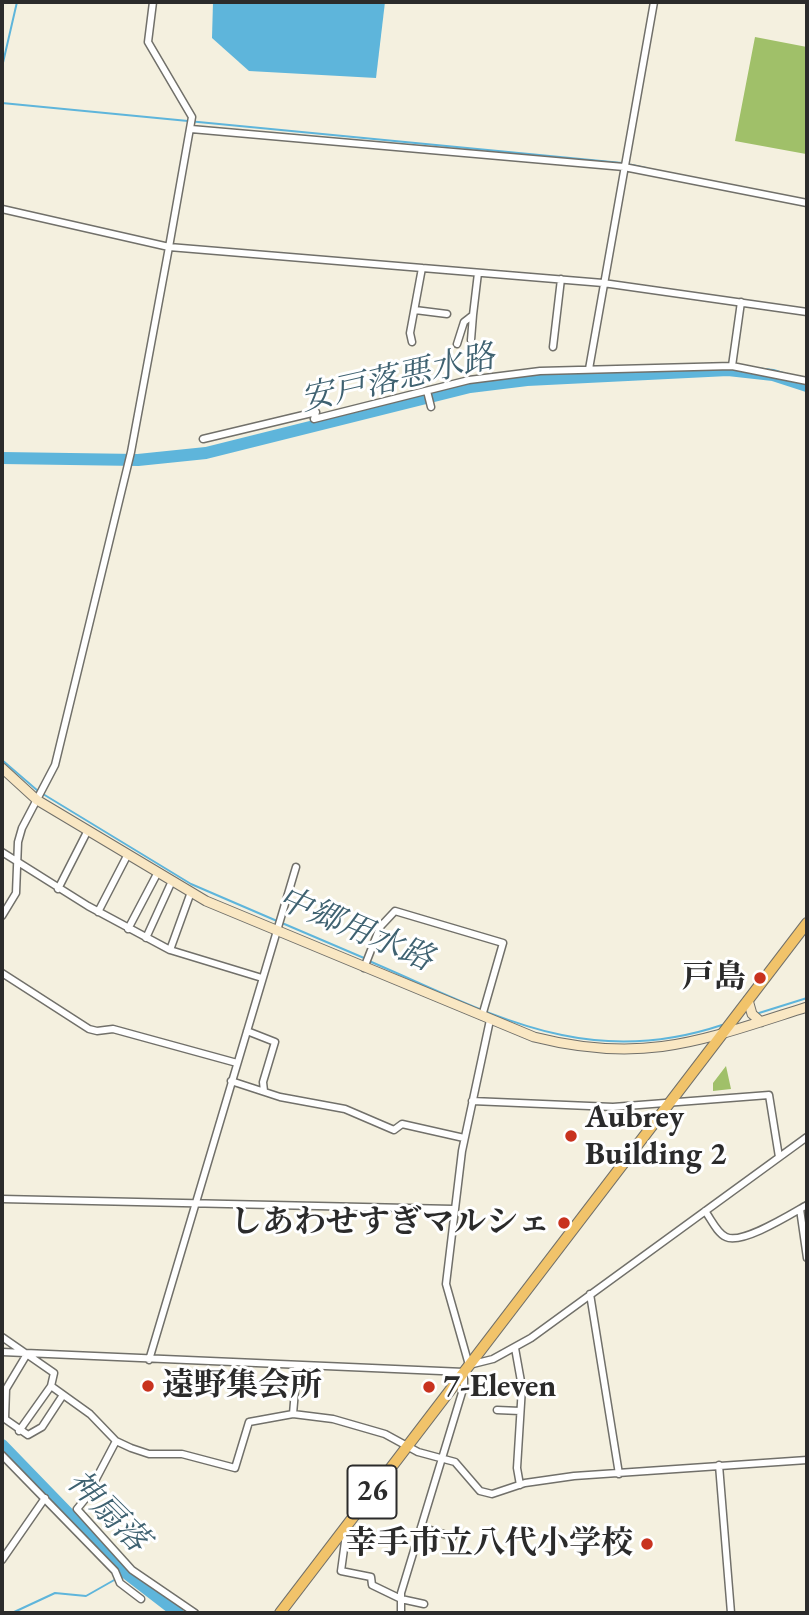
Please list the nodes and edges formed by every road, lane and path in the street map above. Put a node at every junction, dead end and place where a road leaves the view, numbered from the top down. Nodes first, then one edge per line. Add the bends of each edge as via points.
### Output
1 (153, 2) edge
2 (654, 2) edge
3 (191, 129) junction
4 (624, 167) junction
5 (807, 203) edge
6 (2, 209) edge
7 (169, 247) junction
8 (422, 268) junction
9 (478, 273) junction
10 (561, 279) junction
11 (603, 283) junction
12 (807, 301) edge
13 (741, 302) junction
14 (415, 310) junction
15 (806, 312) edge
16 (447, 314) dead end
17 (473, 315) junction
18 (471, 341) dead end
19 (412, 342) dead end
20 (457, 344) dead end
21 (553, 347) dead end
22 (732, 366) junction
23 (589, 369) junction
24 (807, 381) edge
25 (427, 390) junction
26 (431, 407) dead end
27 (203, 439) dead end
28 (2, 768) edge
29 (37, 800) junction
30 (88, 830) junction
31 (2, 852) edge
32 (128, 854) junction
33 (17, 864) junction
34 (296, 867) dead end
35 (158, 872) junction
36 (172, 881) junction
37 (58, 889) junction
38 (191, 892) junction
39 (98, 912) junction
40 (2, 916) edge
41 (807, 923) edge
42 (128, 929) junction
43 (275, 932) junction
44 (146, 938) junction
45 (170, 950) junction
46 (364, 968) junction
47 (2, 973) edge
48 (262, 978) junction
49 (748, 1000) junction
50 (807, 1007) edge
51 (486, 1018) junction
52 (761, 1022) junction
53 (247, 1031) junction
54 (723, 1034) junction
55 (237, 1063) junction
56 (231, 1082) junction
57 (264, 1091) junction
58 (472, 1101) junction
59 (670, 1104) junction
60 (807, 1137) edge
61 (464, 1138) junction
62 (779, 1157) junction
63 (2, 1199) edge
64 (195, 1203) junction
65 (804, 1207) edge
66 (453, 1209) junction
67 (705, 1211) junction
68 (807, 1258) edge
69 (590, 1294) junction
70 (2, 1337) edge
71 (515, 1348) junction
72 (2, 1352) edge
73 (27, 1354) junction
74 (149, 1360) junction
75 (297, 1367) junction
76 (467, 1368) junction
77 (51, 1386) junction
78 (63, 1395) junction
79 (497, 1410) dead end
80 (520, 1411) junction
81 (293, 1414) junction
82 (19, 1431) junction
83 (116, 1441) junction
84 (407, 1445) junction
85 (2, 1455) edge
86 (442, 1460) junction
87 (807, 1460) edge
88 (719, 1465) junction
89 (619, 1474) junction
90 (520, 1485) junction
91 (45, 1498) junction
92 (347, 1525) junction
93 (421, 1527) junction
94 (453, 1537) dead end
95 (2, 1560) edge
96 (124, 1563) junction
97 (115, 1570) junction
98 (388, 1590) junction
99 (141, 1599) dead end
100 (401, 1599) junction
101 (386, 1601) dead end
102 (425, 1604) dead end
103 (195, 1613) edge
104 (280, 1613) edge
105 (401, 1613) edge
106 (731, 1613) edge

1 - 3 street via 148,42 192,117
2 - 4 street
3 - 4 street
3 - 7 street
4 - 5 street
4 - 11 street
6 - 7 street
7 - 8 street
7 - 29 street via 127,469 55,765
8 - 9 street
8 - 14 street
9 - 10 street
9 - 17 street
10 - 11 street
10 - 21 street
11 - 13 street
11 - 23 street
12 - 15 street
13 - 15 street
13 - 22 street
14 - 16 street
14 - 19 street
17 - 18 street
17 - 20 street via 464,322
22 - 23 street
22 - 24 street
23 - 25 street via 500,375
25 - 26 street
25 - 27 street via 314,419 316,412
28 - 29 main road
29 - 30 main road
29 - 33 street via 18,842
30 - 32 main road
30 - 37 street
31 - 33 street
32 - 35 main road
32 - 39 street
33 - 37 street
33 - 40 street via 16,893
34 - 43 street
35 - 36 main road
35 - 42 street
36 - 38 main road
36 - 44 street
37 - 39 street
38 - 43 main road
38 - 45 street
39 - 42 street
41 - 49 main road, 26
42 - 44 street
43 - 46 main road
43 - 48 street
44 - 45 street
45 - 48 street
46 - 51 main road
46 - 51 street via 380,927 396,911 503,943
47 - 55 street via 94,1031 113,1029
48 - 53 street
49 - 52 main road via 752,1014
49 - 54 main road, 26
50 - 52 main road
51 - 54 main road via 534,1037 607,1051 663,1048
51 - 58 street
52 - 54 main road
53 - 55 street
53 - 57 street via 275,1042 262,1082
54 - 59 main road, 26
55 - 56 street
56 - 57 street
56 - 64 street
57 - 61 street via 345,1109 385,1128 394,1130 402,1124
58 - 59 street via 613,1107
58 - 61 street
59 - 62 street via 769,1095
59 - 76 main road, 26
60 - 62 street
61 - 66 street
62 - 67 street
63 - 64 street
64 - 66 street
64 - 74 street
65 - 67 street via 748,1236 732,1239 723,1236
65 - 68 street
66 - 76 street via 446,1284
67 - 69 street
69 - 71 street
69 - 89 street
70 - 73 street
71 - 76 street
71 - 80 street via 522,1387
72 - 73 street
73 - 74 street
73 - 77 street via 54,1373
73 - 82 street via 5,1394 5,1419
74 - 75 street
75 - 76 street
75 - 81 street
76 - 84 main road, 26
76 - 86 street
77 - 78 street
77 - 82 street
78 - 82 street via 42,1427 28,1435
78 - 83 street
79 - 80 street
80 - 90 street
81 - 83 street via 249,1422 235,1468 182,1454 149,1454
81 - 84 street via 332,1419
83 - 96 street via 77,1509
84 - 86 street
84 - 92 main road, 26
85 - 91 street
86 - 90 street via 460,1465 483,1493 502,1493
86 - 93 street
87 - 88 street
88 - 89 street
88 - 106 street
89 - 90 street
91 - 95 street
91 - 97 street
92 - 98 street via 341,1571 370,1577 372,1585
92 - 104 main road, 26
93 - 94 street
93 - 100 street
96 - 97 street
96 - 103 street
97 - 99 street via 121,1583
98 - 100 street
98 - 101 street
100 - 102 street
100 - 105 street

